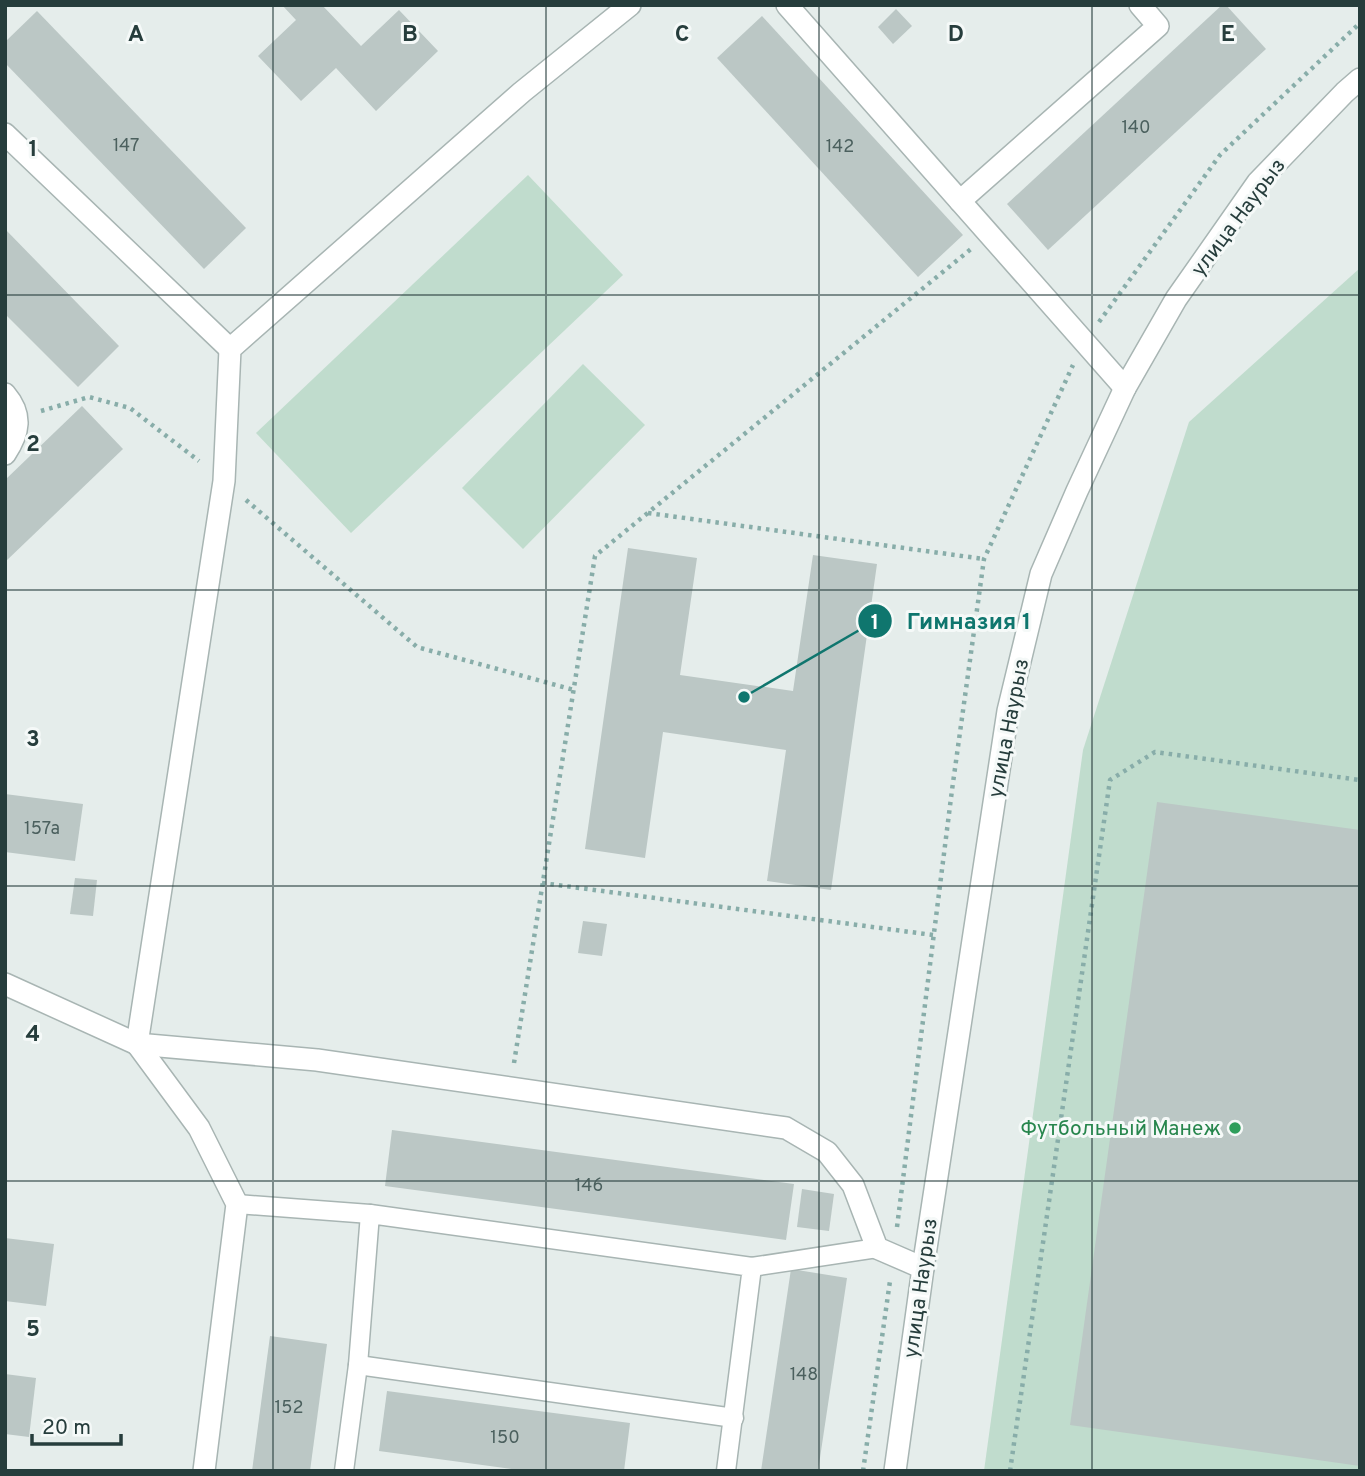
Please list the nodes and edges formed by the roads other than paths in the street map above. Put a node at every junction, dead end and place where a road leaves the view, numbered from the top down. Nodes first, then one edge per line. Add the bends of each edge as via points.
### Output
1 (630, 5) edge
2 (787, 5) edge
3 (1140, 5) edge
4 (1360, 79) edge
5 (5, 134) edge
6 (960, 201) junction
7 (230, 349) junction
8 (1125, 388) junction
9 (5, 394) edge
10 (5, 454) edge
11 (5, 984) edge
12 (137, 1044) junction
13 (237, 1204) junction
14 (370, 1214) junction
15 (877, 1248) junction
16 (752, 1267) junction
17 (923, 1268) junction
18 (358, 1365) junction
19 (734, 1418) junction
20 (204, 1471) edge
21 (344, 1471) edge
22 (726, 1471) edge
23 (895, 1471) edge

1 - 7 street via 522,92
2 - 6 street
3 - 6 street via 1158,26
4 - 8 street, улица Наурыз via 1258,182 1176,299
5 - 7 street
6 - 8 street
7 - 12 street via 224,481
8 - 17 street, улица Наурыз via 1041,574 1008,711
9 - 10 street via 18,418 16,436
11 - 12 street
12 - 13 street via 199,1128
12 - 15 street via 317,1060 786,1128 827,1152 853,1185
13 - 14 lane
13 - 20 street
14 - 16 lane
14 - 18 lane
15 - 16 lane
15 - 17 street
16 - 19 lane
17 - 23 street, улица Наурыз
18 - 19 lane
18 - 21 lane
19 - 22 lane

